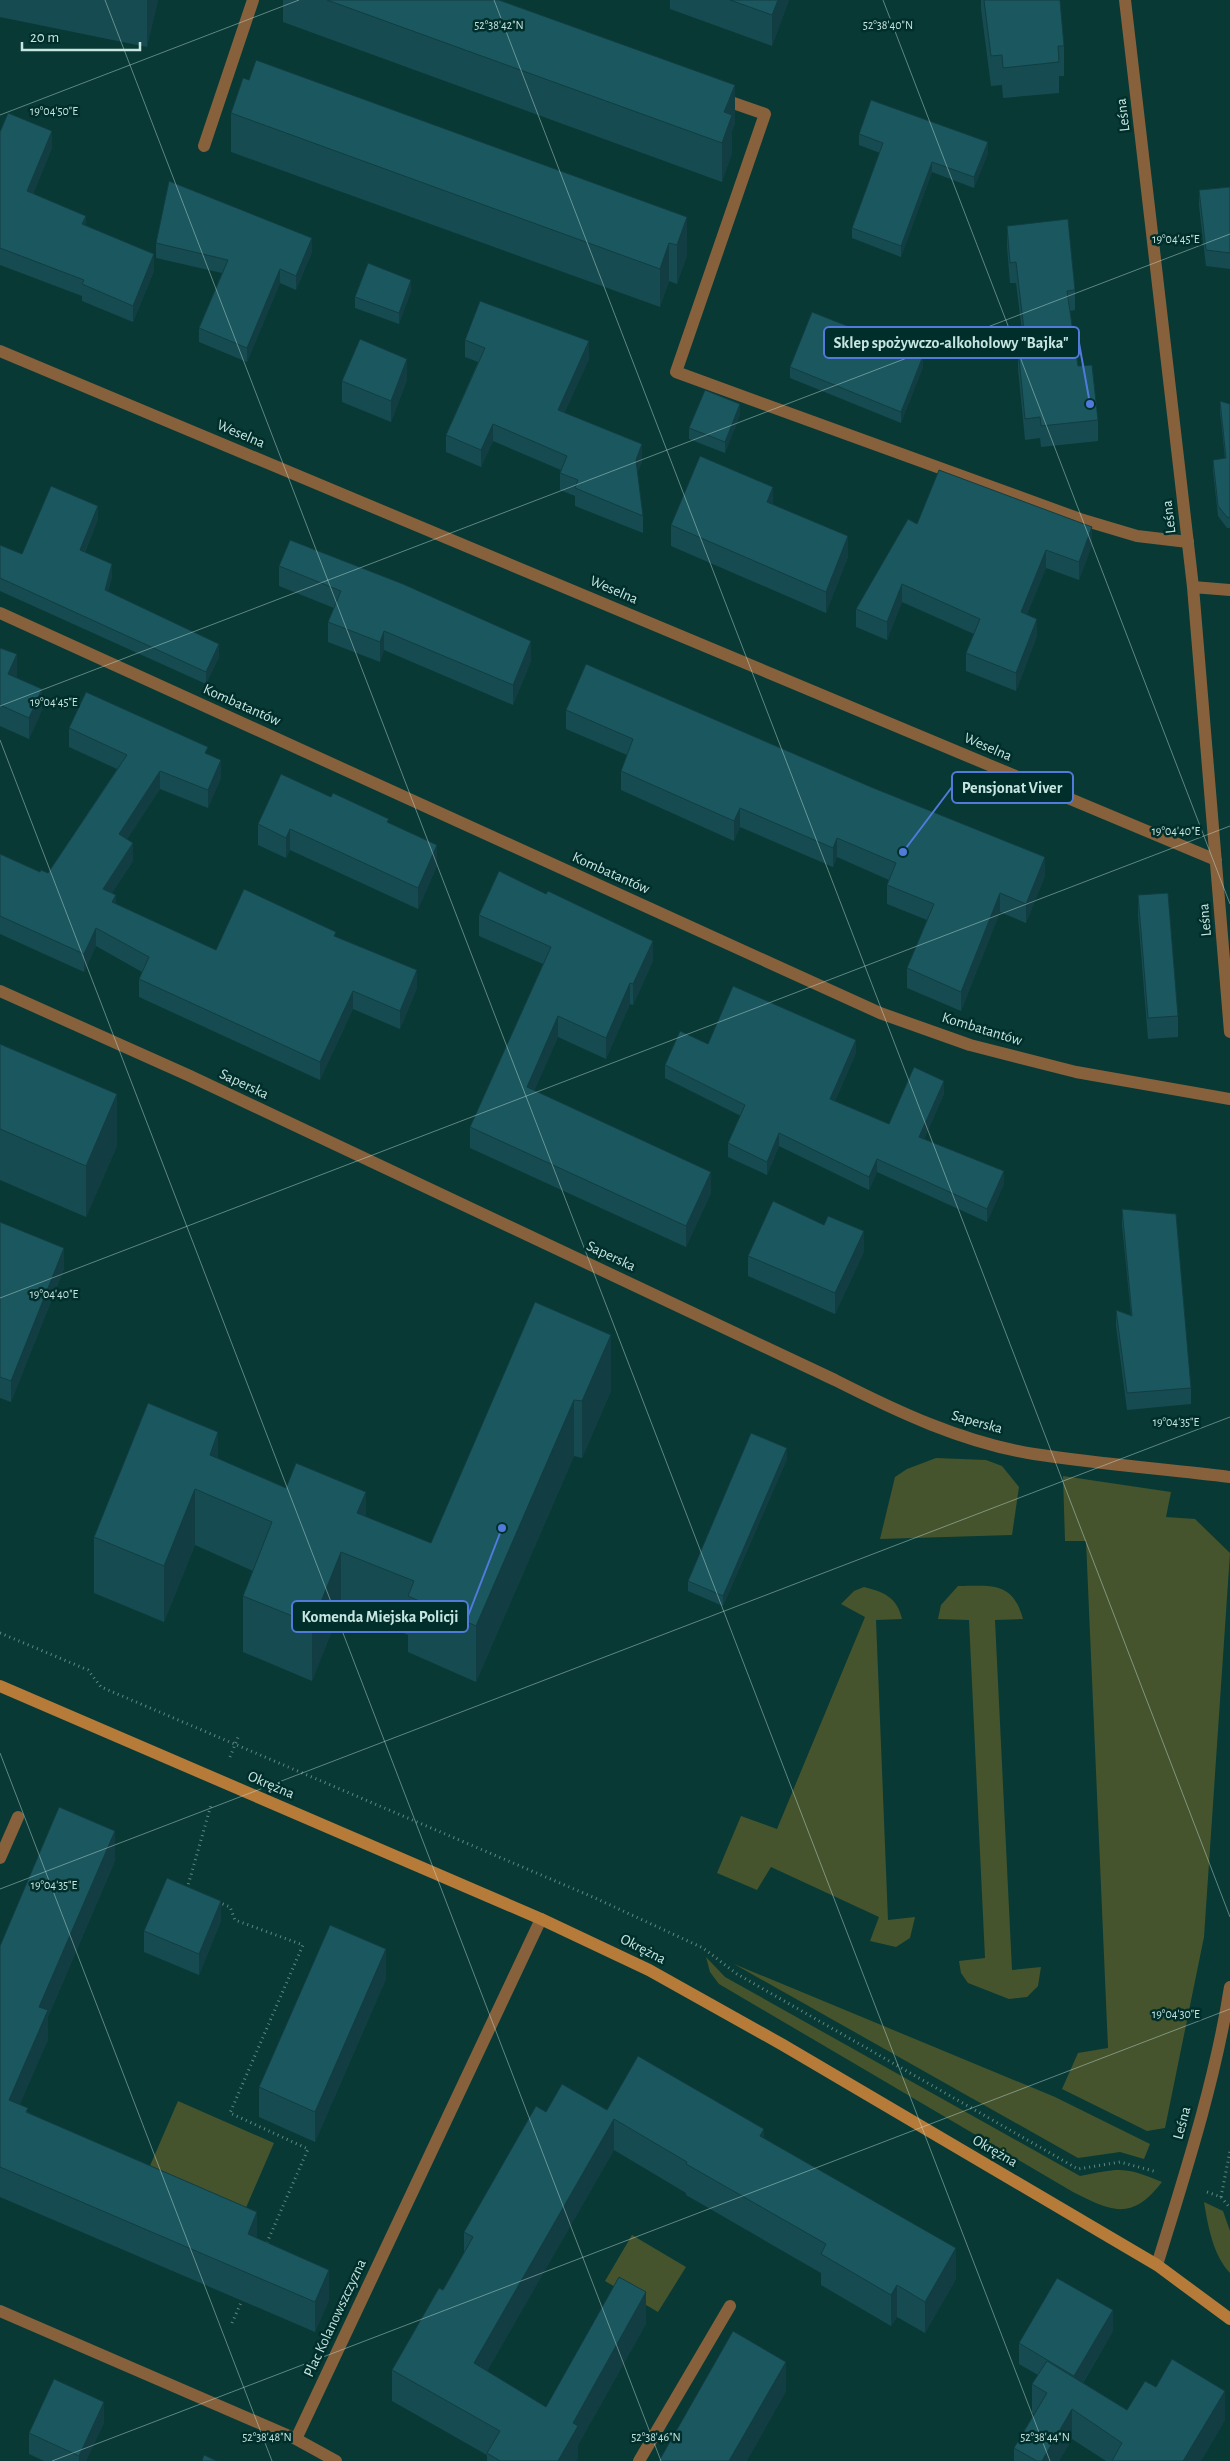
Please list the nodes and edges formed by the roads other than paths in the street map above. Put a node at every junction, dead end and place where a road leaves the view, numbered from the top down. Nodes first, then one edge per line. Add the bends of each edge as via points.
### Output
1 (252, 0) edge
2 (1125, 0) edge
3 (710, 94) edge
4 (204, 146) dead end
5 (0, 351) edge
6 (1188, 542) junction
7 (1193, 587) junction
8 (1230, 590) edge
9 (0, 613) edge
10 (1216, 860) junction
11 (0, 991) edge
12 (1230, 1032) edge
13 (1230, 1099) edge
14 (1230, 1477) edge
15 (0, 1686) edge
16 (18, 1817) dead end
17 (0, 1858) edge
18 (541, 1919) junction
19 (1230, 1987) edge
20 (1157, 2265) junction
21 (730, 2306) dead end
22 (0, 2311) edge
23 (1230, 2319) edge
24 (296, 2439) junction
25 (336, 2461) edge
26 (639, 2461) edge

1 - 4 street
2 - 6 street, Leśna
3 - 6 street via 765,114 676,372 1080,518 1137,536
5 - 10 street, Weselna
6 - 7 street, Leśna
7 - 8 street
7 - 10 street, Leśna
9 - 13 street, Kombatantów via 880,1013 970,1045 1076,1072
10 - 12 street, Leśna
11 - 14 street, Saperska via 190,1076 898,1412 960,1435 1032,1454
15 - 18 street, Okrężna
16 - 17 street
18 - 20 street, Okrężna via 594,1942 783,2045
18 - 24 street, Plac Kolanowszczyzna
19 - 20 street, Leśna via 1208,2090
20 - 23 street, Okrężna
21 - 26 street
22 - 24 street
24 - 25 street

